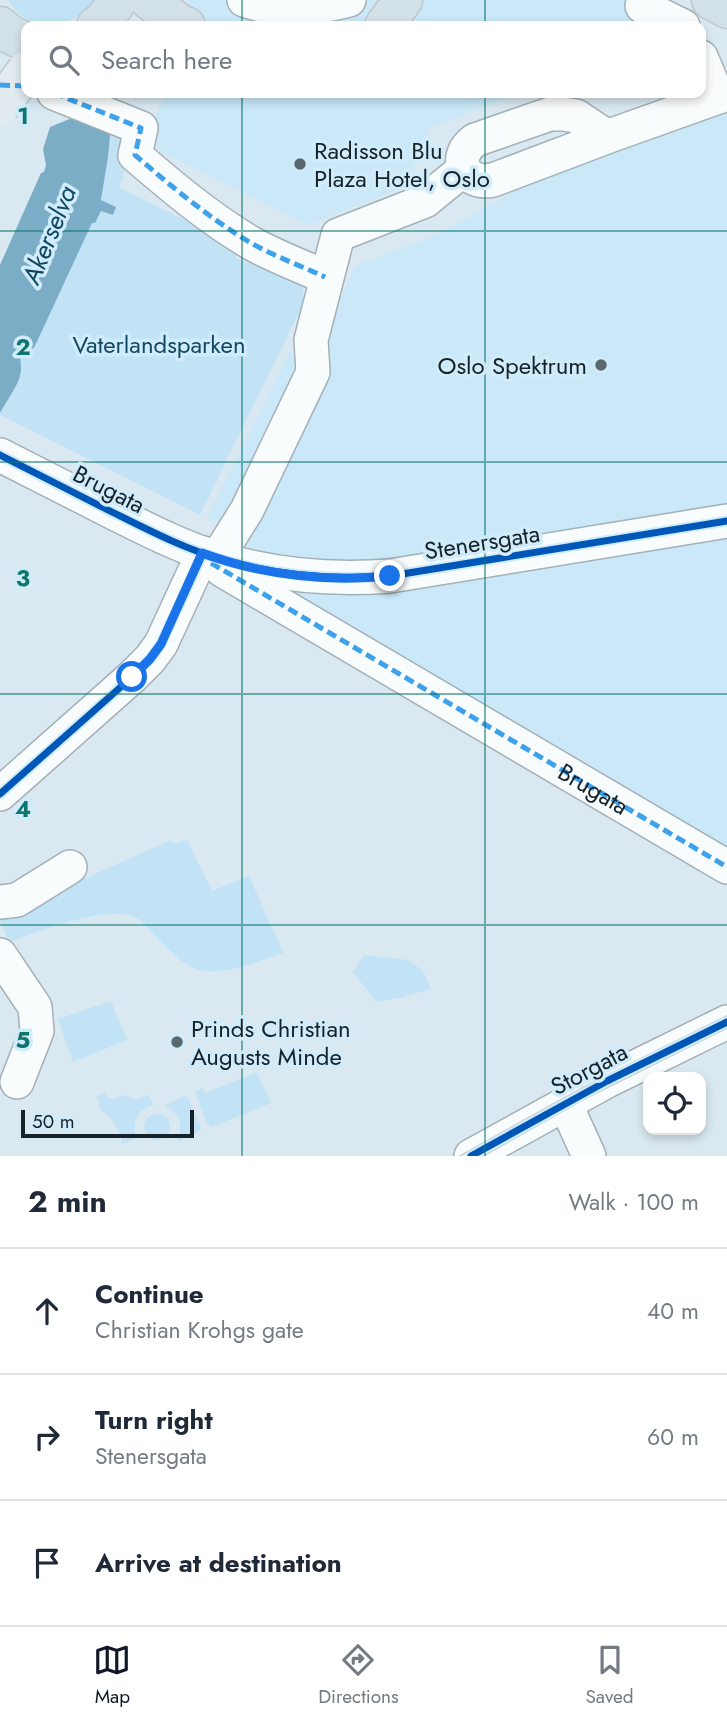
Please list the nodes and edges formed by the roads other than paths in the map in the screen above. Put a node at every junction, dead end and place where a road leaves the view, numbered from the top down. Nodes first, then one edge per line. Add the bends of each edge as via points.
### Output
1 (118, 0) edge
2 (149, 0) edge
3 (182, 0) edge
4 (244, 0) edge
5 (711, 0) edge
6 (333, 2) edge
7 (642, 6) dead end
8 (727, 9) edge
9 (103, 21) edge
10 (177, 21) edge
11 (197, 21) edge
12 (673, 21) edge
13 (0, 26) edge
14 (21, 40) edge
15 (706, 66) edge
16 (21, 78) edge
17 (0, 85) edge
18 (21, 86) edge
19 (722, 95) edge
20 (66, 98) edge
21 (0, 106) edge
22 (325, 277) dead end
23 (0, 455) edge
24 (727, 521) edge
25 (207, 556) junction
26 (0, 794) edge
27 (70, 867) dead end
28 (727, 867) edge
29 (0, 902) edge
30 (0, 955) edge
31 (727, 1022) edge
32 (17, 1082) dead end
33 (565, 1103) junction
34 (471, 1156) edge
35 (589, 1156) edge

1 - 9 highway
2 - 10 highway
3 - 11 highway
4 - 6 street via 279,8
5 - 8 highway
7 - 12 street
13 - 14 highway
15 - 19 street
16 - 21 main road, bridge
17 - 18 street
19 - 25 street via 612,135 576,117 550,114 475,141 464,152 464,169 425,201 338,235 311,340 313,372 247,510
20 - 22 street via 141,128 135,155 173,187 255,245
23 - 25 street, Brugata
24 - 25 street, Stenersgata via 371,577 288,574
25 - 26 street via 150,659
25 - 28 street, Brugata
27 - 29 street via 18,900
30 - 32 street via 35,1007 37,1031
31 - 33 street, Storgata
33 - 34 street, Storgata
33 - 35 street

